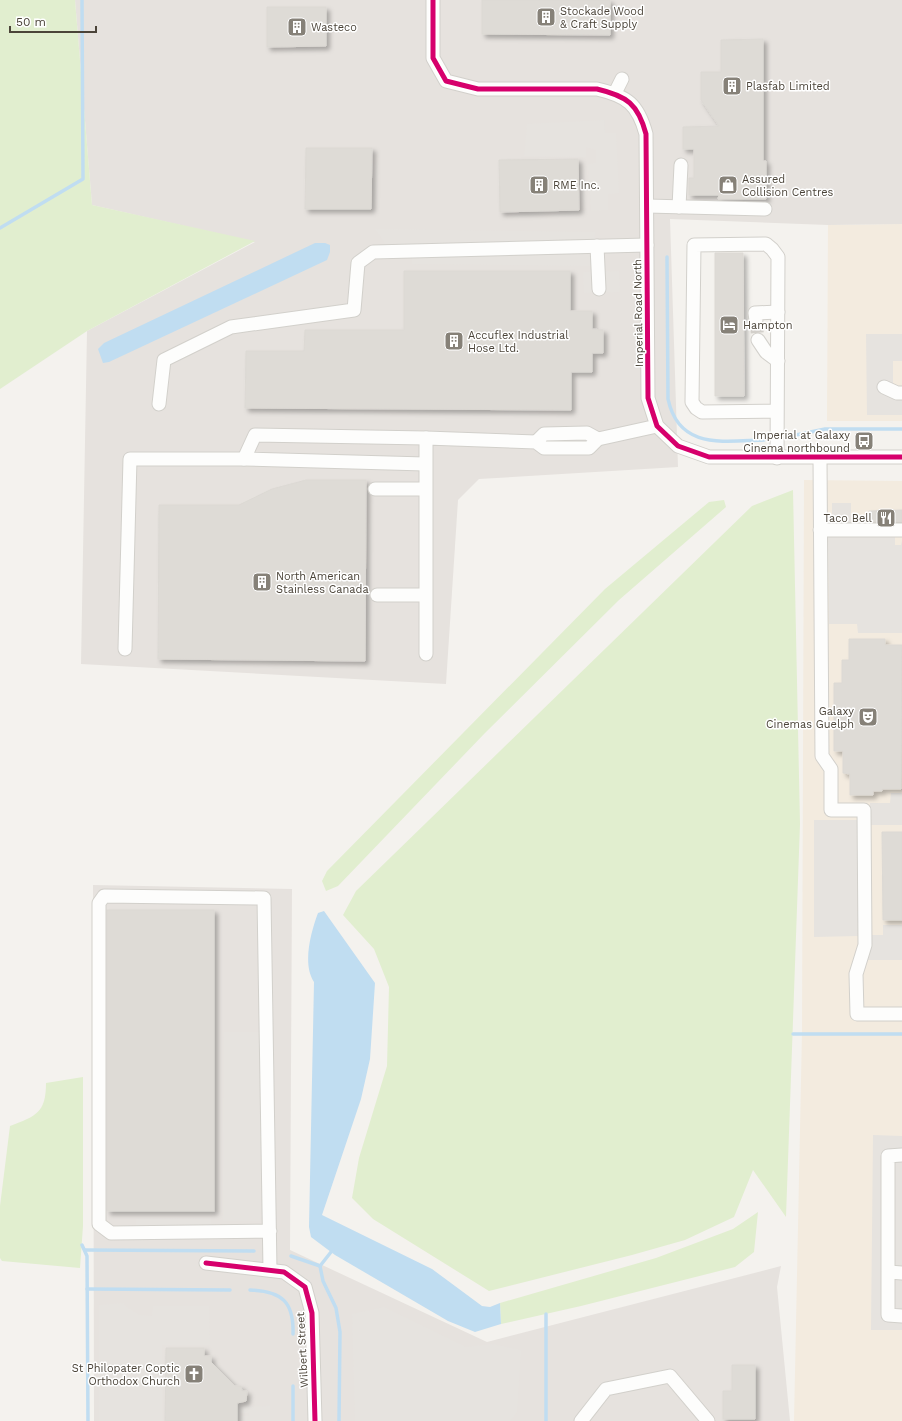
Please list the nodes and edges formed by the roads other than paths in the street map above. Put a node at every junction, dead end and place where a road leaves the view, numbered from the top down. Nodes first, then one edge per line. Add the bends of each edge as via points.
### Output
1 (433, 0) edge
2 (622, 79) dead end
3 (615, 93) junction
4 (681, 165) dead end
5 (647, 206) junction
6 (679, 207) junction
7 (765, 209) dead end
8 (647, 245) junction
9 (597, 246) junction
10 (598, 289) dead end
11 (778, 312) junction
12 (756, 320) dead end
13 (758, 340) tunnel mouth
14 (778, 361) junction
15 (884, 388) dead end
16 (902, 393) edge
17 (159, 404) dead end
18 (777, 411) junction
19 (657, 426) junction
20 (426, 438) junction
21 (902, 457) edge
22 (777, 458) junction
23 (820, 458) junction
24 (244, 459) junction
25 (425, 464) junction
26 (375, 489) dead end
27 (425, 489) junction
28 (820, 530) junction
29 (902, 530) edge
30 (377, 595) dead end
31 (425, 595) junction
32 (125, 649) dead end
33 (426, 654) dead end
34 (902, 1014) edge
35 (902, 1155) edge
36 (270, 1231) junction
37 (206, 1263) dead end
38 (270, 1270) junction
39 (895, 1272) edge
40 (902, 1316) edge
41 (315, 1421) edge
42 (581, 1421) edge
43 (708, 1421) edge

1 - 3 street, Imperial Road North via 433,58 446,81 478,89 597,89
2 - 3 street
3 - 5 street, Imperial Road North via 630,102 643,122 646,134
4 - 6 street
5 - 6 street
5 - 8 street, Imperial Road North
6 - 7 street
8 - 9 street
8 - 19 street, Imperial Road North via 648,398
9 - 10 street
9 - 17 street via 373,252 358,263 354,310 231,327 164,360
11 - 12 street via 755,312
11 - 14 street
11 - 18 street via 778,257 766,244 694,245 692,402 702,412
13 - 14 street via 766,352
14 - 18 street
15 - 16 street
18 - 22 street
19 - 20 street via 598,439 589,448 544,448 536,442
19 - 22 street, Imperial Road North via 678,446 709,457
20 - 24 street via 255,435
20 - 25 street
21 - 23 street, Imperial Road North
22 - 23 street, Imperial Road North
23 - 28 street
24 - 25 street
24 - 32 street via 130,459
25 - 27 street
26 - 27 street
27 - 31 street
28 - 29 street
28 - 34 street via 822,756 831,769 831,810 864,810 865,945 856,974 857,1014
30 - 31 street
31 - 33 street
35 - 39 street via 888,1156
36 - 36 street via 264,898 104,896 99,903 99,1224 111,1233
36 - 38 street
37 - 38 street, Wilbert Street
38 - 41 street, Wilbert Street via 284,1272 305,1287 312,1313
39 - 40 street via 888,1315
42 - 43 street via 606,1389 670,1376

